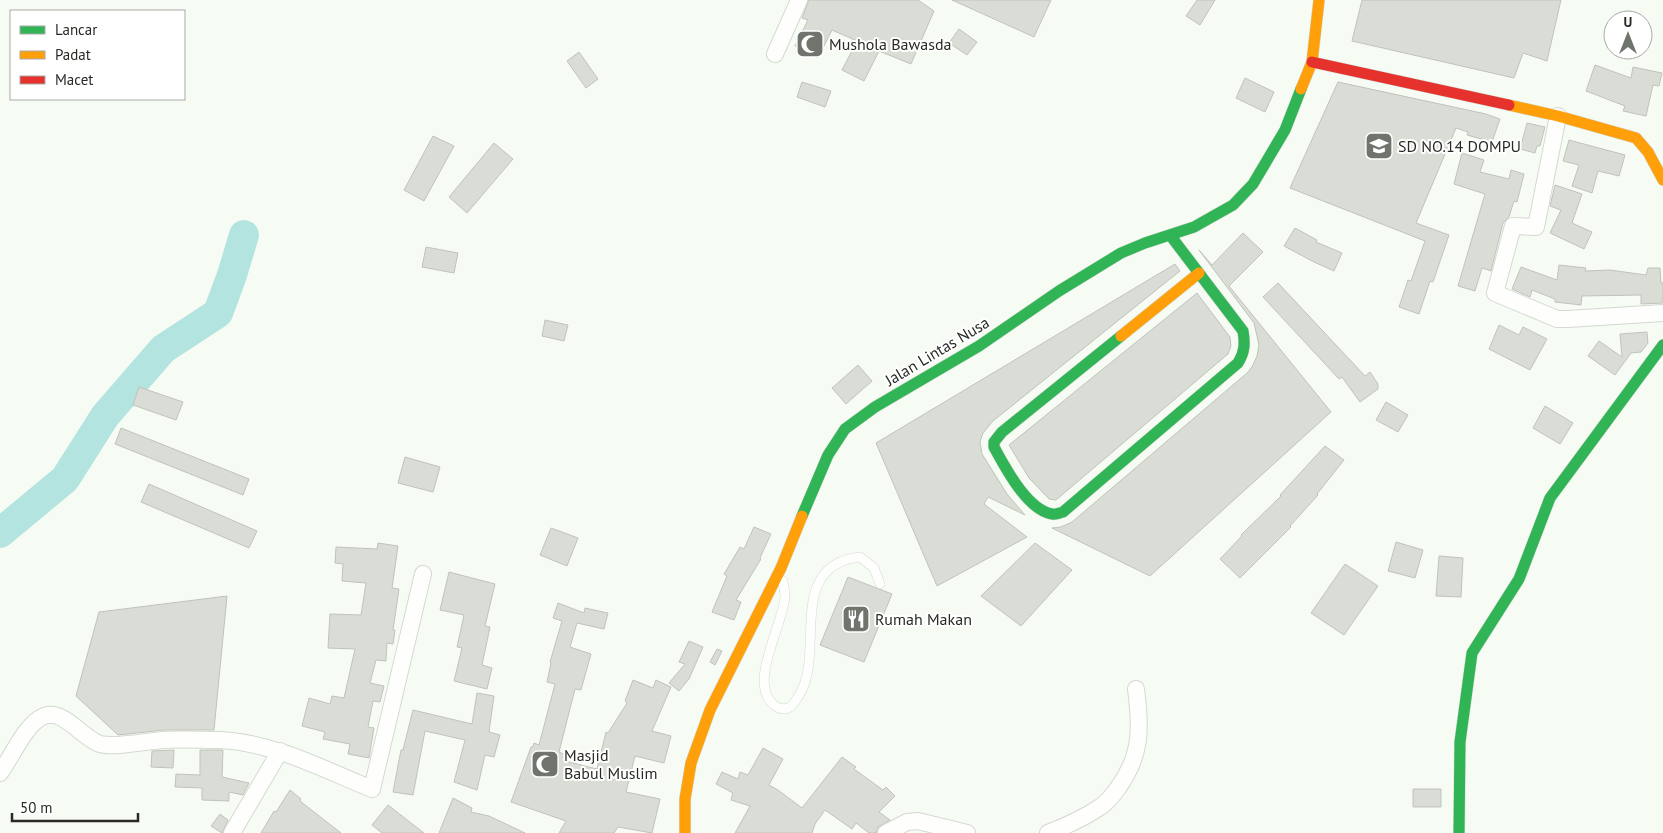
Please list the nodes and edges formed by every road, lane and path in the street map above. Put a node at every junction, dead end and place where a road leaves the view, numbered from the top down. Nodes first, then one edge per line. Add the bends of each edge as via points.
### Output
1 (799, 0) edge
2 (1319, 0) edge
3 (775, 54) dead end
4 (1312, 62) junction
5 (1558, 116) junction
6 (1663, 180) edge
7 (1170, 235) junction
8 (1199, 273) junction
9 (1663, 313) edge
10 (1663, 345) edge
11 (780, 568) junction
12 (423, 574) dead end
13 (880, 584) dead end
14 (1136, 689) dead end
15 (280, 751) junction
16 (0, 773) edge
17 (232, 833) edge
18 (685, 833) edge
19 (886, 833) edge
20 (967, 833) edge
21 (1048, 833) edge
22 (1459, 833) edge

1 - 3 street
2 - 4 main road, Jalan Lintas Nusa
4 - 5 main road
4 - 7 main road, Jalan Lintas Nusa via 1285,130 1253,184 1233,205 1215,217
5 - 6 main road via 1636,138 1646,148
5 - 9 street via 1536,227 1512,226 1494,291 1557,318
7 - 8 main road
7 - 11 main road, Jalan Lintas Nusa via 1121,253 979,346 875,407 846,429 828,455
8 - 8 main road via 1244,331 1244,354 1238,363 1063,512 1053,515 1042,510 1021,491 994,442 1002,432
10 - 22 main road via 1550,498 1520,578 1472,653 1460,742
11 - 13 lane via 785,596 768,655 765,683 766,694 780,709 791,707 801,693 807,675 813,598 829,568 846,559 860,557 874,568
11 - 18 main road, Jalan Lintas Nusa via 707,719 691,764 685,799
12 - 15 street via 372,790
14 - 21 street via 1140,717 1137,748 1129,773 1101,806
15 - 16 street via 224,740 100,744 53,715 44,716 24,735
15 - 17 street
19 - 20 street via 907,822 918,821

